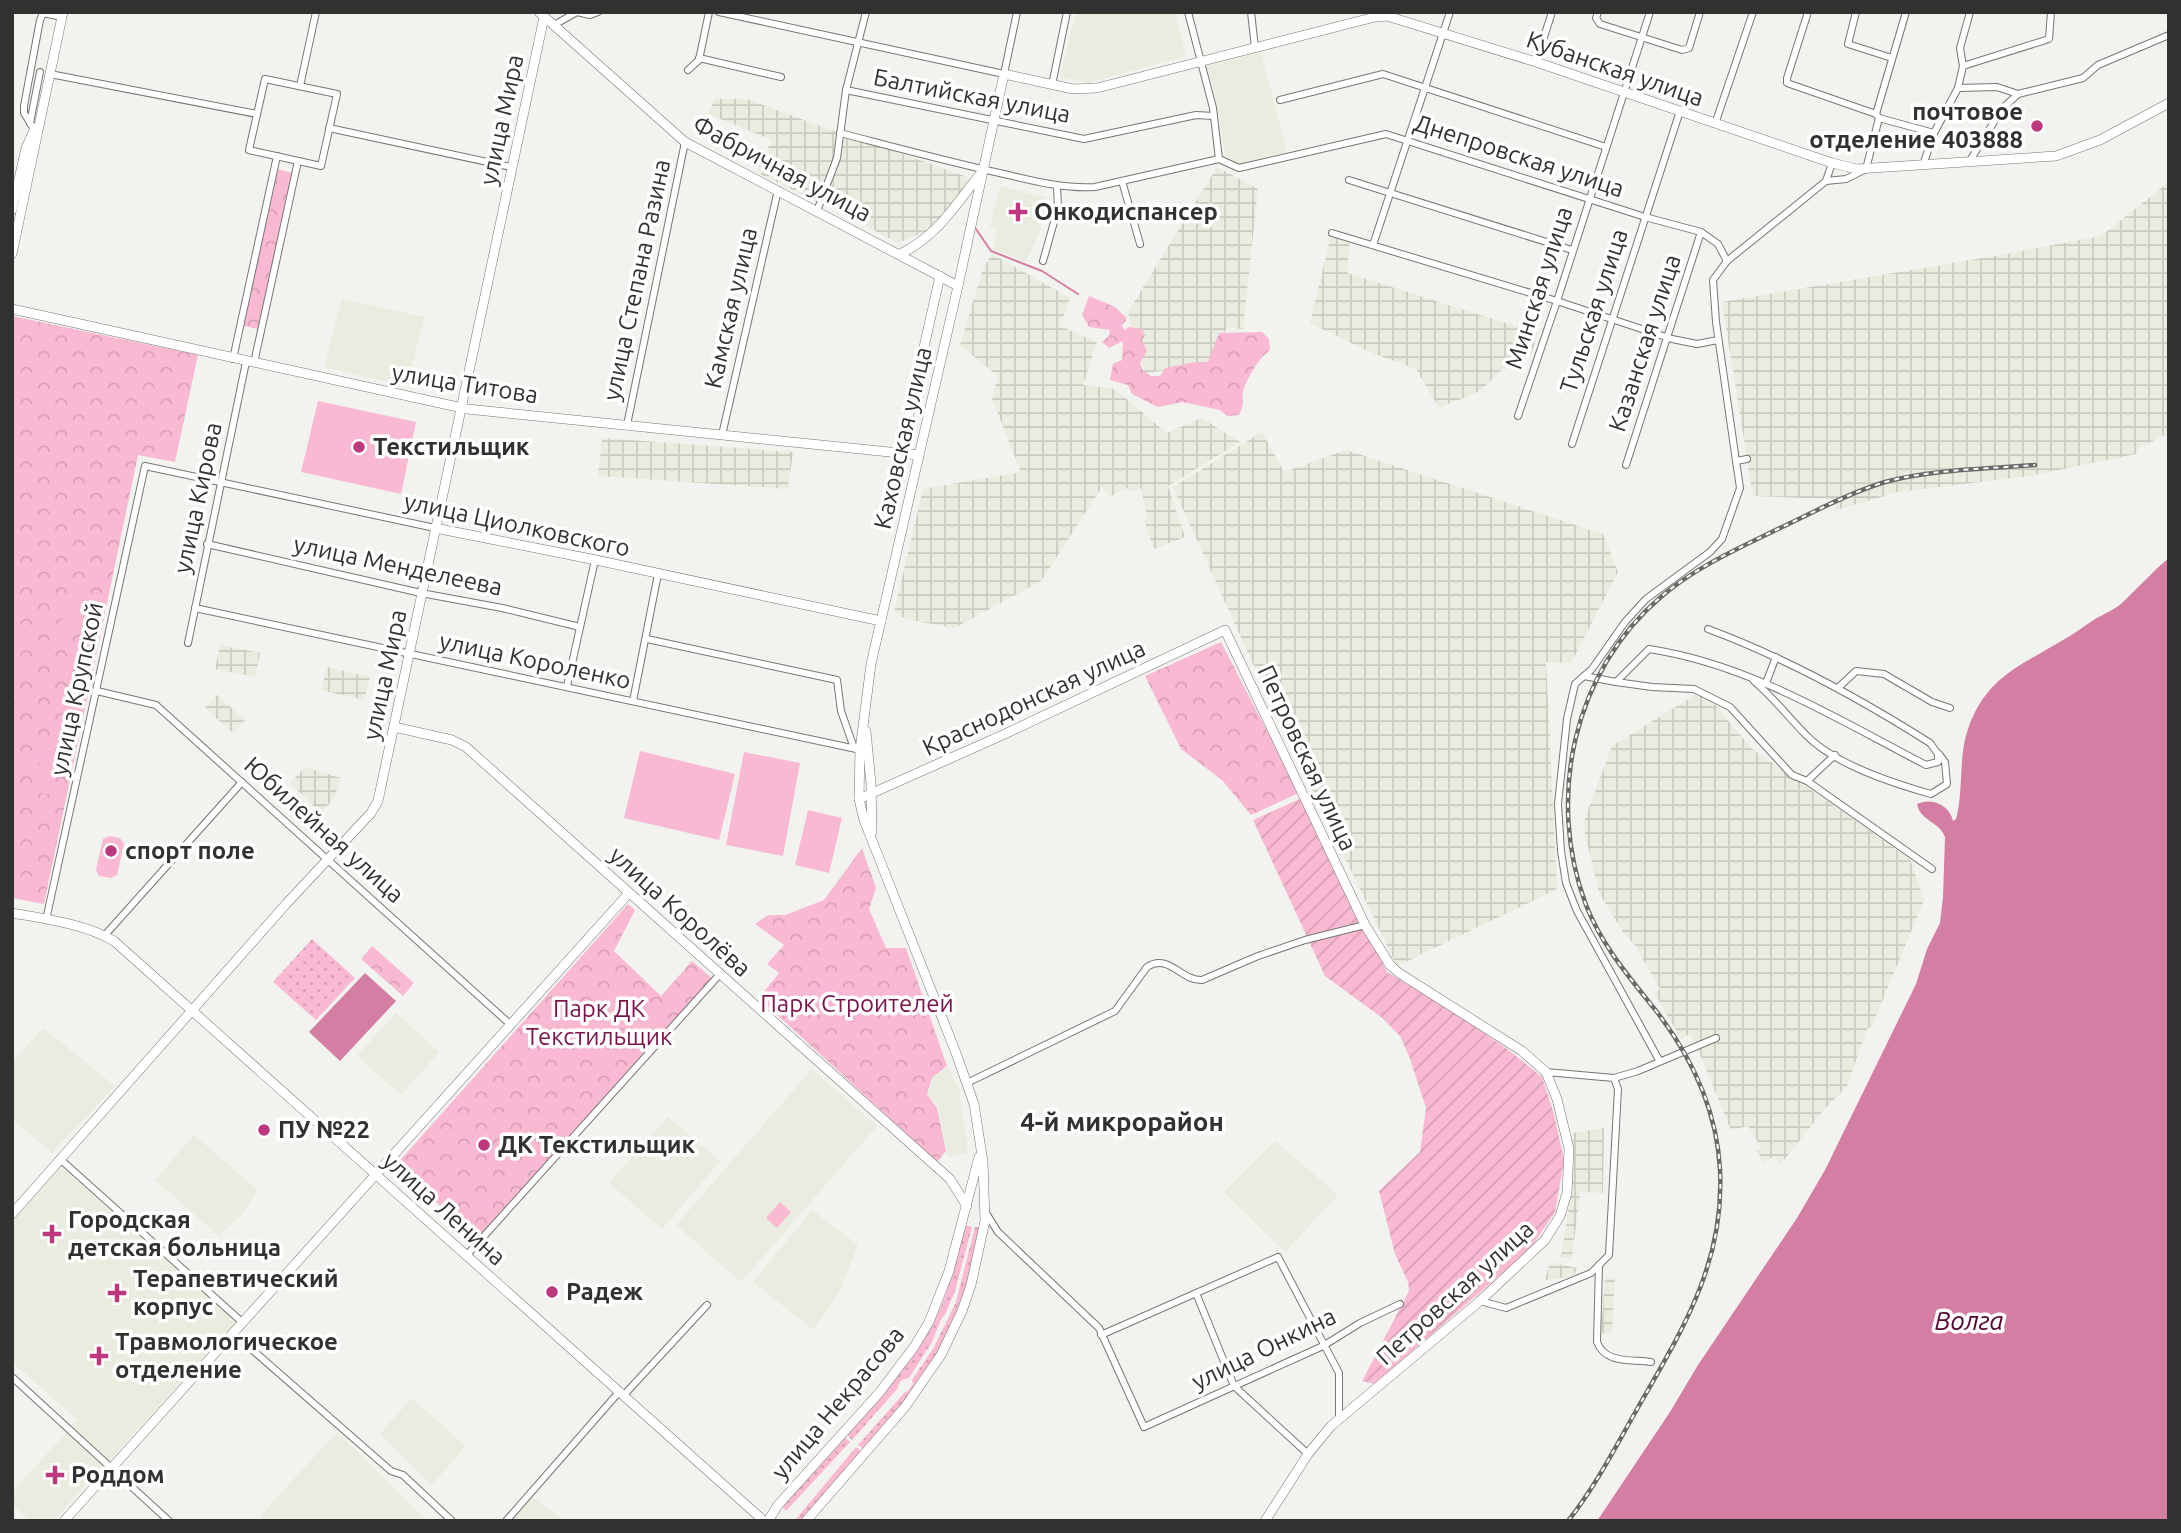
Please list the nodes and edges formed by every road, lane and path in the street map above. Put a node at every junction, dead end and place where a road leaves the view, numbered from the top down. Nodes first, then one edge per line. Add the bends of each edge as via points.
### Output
1 (316, 12) edge
2 (598, 12) edge
3 (709, 12) edge
4 (719, 12) edge
5 (866, 12) edge
6 (1017, 12) edge
7 (1067, 12) edge
8 (1188, 12) edge
9 (1251, 12) edge
10 (1450, 12) edge
11 (1552, 12) edge
12 (1598, 12) edge
13 (1650, 12) edge
14 (1700, 12) edge
15 (1753, 12) edge
16 (1808, 12) edge
17 (1856, 12) edge
18 (1906, 12) edge
19 (1970, 12) edge
20 (2051, 12) edge
21 (43, 13) edge
22 (62, 15) edge
23 (541, 15) edge
24 (1353, 17) edge
25 (554, 25) junction
26 (1443, 32) junction
27 (2169, 35) edge
28 (1642, 38) junction
29 (858, 43) junction
30 (1255, 48) junction
31 (699, 58) junction
32 (1892, 58) junction
33 (1200, 62) junction
34 (1536, 62) junction
35 (1963, 66) junction
36 (688, 70) dead end
37 (40, 72) dead end
38 (50, 74) junction
39 (1004, 74) junction
40 (781, 77) dead end
41 (1052, 85) junction
42 (300, 86) junction
43 (1425, 87) junction
44 (1958, 88) junction
45 (846, 90) junction
46 (1624, 92) junction
47 (2018, 94) junction
48 (1280, 100) dead end
49 (2169, 103) edge
50 (1680, 111) junction
51 (257, 114) junction
52 (1214, 116) junction
53 (1877, 116) junction
54 (994, 122) junction
55 (1715, 124) junction
56 (330, 128) junction
57 (32, 133) junction
58 (840, 133) junction
59 (1934, 134) junction
60 (1408, 140) junction
61 (685, 142) junction
62 (1606, 147) junction
63 (277, 156) junction
64 (1219, 159) junction
65 (298, 161) junction
66 (1969, 162) junction
67 (1832, 163) junction
68 (1923, 165) junction
69 (510, 167) junction
70 (1866, 169) junction
71 (983, 170) junction
72 (1349, 180) dead end
73 (1122, 181) junction
74 (1826, 181) junction
75 (1057, 186) junction
76 (778, 190) junction
77 (1389, 193) junction
78 (1588, 199) junction
79 (12, 210) edge
80 (817, 211) junction
81 (1645, 217) junction
82 (1701, 232) junction
83 (1332, 233) dead end
84 (1140, 244) dead end
85 (1373, 245) junction
86 (1572, 250) junction
87 (12, 254) edge
88 (900, 254) junction
89 (1043, 261) dead end
90 (1727, 261) junction
91 (940, 276) junction
92 (958, 286) junction
93 (1557, 301) junction
94 (12, 309) edge
95 (1612, 319) junction
96 (1668, 337) junction
97 (1718, 340) junction
98 (233, 359) junction
99 (250, 362) junction
100 (461, 408) junction
101 (1518, 416) dead end
102 (627, 425) junction
103 (722, 435) junction
104 (1572, 444) dead end
105 (900, 454) junction
106 (919, 456) junction
107 (1747, 459) dead end
108 (1736, 461) junction
109 (1626, 465) dead end
110 (145, 466) joint
111 (221, 482) junction
112 (435, 528) junction
113 (207, 544) junction
114 (595, 560) junction
115 (658, 574) junction
116 (421, 593) junction
117 (195, 608) junction
118 (881, 621) junction
119 (580, 627) junction
120 (1708, 629) dead end
121 (1225, 630) joint
122 (647, 639) junction
123 (188, 643) dead end
124 (409, 655) junction
125 (1776, 657) junction
126 (1584, 676) junction
127 (1750, 677) junction
128 (1616, 682) junction
129 (1766, 684) junction
130 (566, 686) junction
131 (1839, 687) junction
132 (97, 691) junction
133 (633, 701) junction
134 (1950, 708) dead end
135 (394, 727) junction
136 (861, 750) junction
137 (1938, 754) junction
138 (1835, 755) junction
139 (1807, 781) junction
140 (242, 782) junction
141 (871, 794) junction
142 (859, 799) junction
143 (872, 841) junction
144 (327, 860) junction
145 (1932, 869) dead end
146 (629, 893) junction
147 (12, 913) edge
148 (46, 919) junction
149 (1365, 925) junction
150 (105, 935) junction
151 (720, 974) junction
152 (192, 1011) junction
153 (511, 1025) junction
154 (1716, 1038) dead end
155 (1659, 1060) junction
156 (1546, 1072) junction
157 (1614, 1079) junction
158 (967, 1083) junction
159 (980, 1147) junction
160 (60, 1159) junction
161 (377, 1174) junction
162 (955, 1186) junction
163 (972, 1189) junction
164 (985, 1191) junction
165 (967, 1206) junction
166 (984, 1210) junction
167 (12, 1214) edge
168 (466, 1256) junction
169 (1599, 1265) junction
170 (1196, 1293) junction
171 (1480, 1301) junction
172 (1400, 1304) dead end
173 (707, 1305) dead end
174 (242, 1322) junction
175 (233, 1333) junction
176 (1101, 1335) junction
177 (1323, 1346) junction
178 (1651, 1362) dead end
179 (12, 1377) edge
180 (1234, 1386) junction
181 (621, 1394) junction
182 (1339, 1420) junction
183 (1308, 1454) junction
184 (112, 1468) junction
185 (64, 1521) edge
186 (169, 1521) edge
187 (452, 1521) edge
188 (506, 1521) edge
189 (766, 1521) edge
190 (806, 1521) edge
191 (1265, 1521) edge

1 - 42 street
2 - 25 street via 577,12
3 - 31 street
4 - 29 street, Кубанская улица
5 - 29 street
6 - 39 street
7 - 41 street
8 - 33 street
9 - 30 street
10 - 26 street
11 - 34 street
12 - 28 street via 1600,24
13 - 28 street, Минская улица
14 - 28 street via 1685,50
15 - 55 street
16 - 53 street via 1787,83
17 - 32 street via 1848,44
18 - 32 street
19 - 35 street via 1960,48
20 - 35 street via 2049,39
21 - 22 street
21 - 57 street via 24,107
22 - 38 street
23 - 25 street, Фабричная улица
23 - 69 street, улица Мира
24 - 26 street, Кубанская улица via 1387,16
24 - 30 street, Кубанская улица
25 - 61 street, Фабричная улица
26 - 34 street, Кубанская улица
26 - 43 street
27 - 47 street via 2098,65 2083,78
28 - 46 street, Минская улица
29 - 39 street, Кубанская улица
29 - 45 street
30 - 33 street, Кубанская улица
31 - 36 street
31 - 40 street
32 - 53 street
33 - 41 street, Кубанская улица via 1097,88
33 - 52 street
34 - 46 street, Кубанская улица
35 - 44 street
37 - 57 street
38 - 51 street
38 - 57 street via 41,117
39 - 41 street, Кубанская улица
39 - 54 street
42 - 51 street via 265,79
42 - 56 street via 337,94
43 - 48 street via 1383,74
43 - 60 street
43 - 62 street
44 - 47 street via 1997,87
44 - 59 street
45 - 54 street, Балтийская улица
45 - 58 street
46 - 50 street, Кубанская улица
46 - 62 street, Минская улица
47 - 66 street via 2002,109
49 - 66 street, Кубанская улица via 2067,153
50 - 55 street, Кубанская улица
50 - 81 street, Тульская улица
51 - 63 street via 250,150
52 - 54 street, Балтийская улица via 1196,115 1084,139
52 - 64 street
53 - 59 street
53 - 70 street
54 - 71 street
55 - 67 street, Кубанская улица
56 - 65 street via 321,166
56 - 69 street
57 - 79 street
57 - 87 street
58 - 71 street, Днепровская улица
58 - 80 street
59 - 68 street
60 - 64 street, Днепровская улица via 1386,134 1239,168
60 - 77 street
60 - 78 street, Днепровская улица
61 - 76 street, Фабричная улица
61 - 102 street, улица Степана Разина
62 - 78 street, Минская улица
63 - 65 street
63 - 98 street
64 - 73 street, Днепровская улица
65 - 99 street, улица Кирова
66 - 68 street, Кубанская улица
67 - 70 street, Кубанская улица
67 - 74 street
68 - 70 street, Кубанская улица
69 - 100 street, улица Мира
70 - 74 street via 1846,179
71 - 75 street, Днепровская улица
71 - 88 street via 941,225
71 - 92 street, Каховская улица
72 - 77 street
73 - 75 street, Днепровская улица via 1095,187
73 - 84 street
74 - 90 street
75 - 89 street via 1058,208
76 - 80 street, Фабричная улица
76 - 103 street, Камская улица
77 - 85 street
77 - 86 street
78 - 81 street, Днепровская улица
78 - 86 street, Минская улица
80 - 88 street, Фабричная улица
81 - 82 street, Днепровская улица
81 - 95 street, Тульская улица
82 - 90 street via 1718,244
82 - 96 street, Казанская улица
83 - 85 street
85 - 93 street
86 - 93 street, Минская улица
88 - 91 street, Фабричная улица
90 - 97 street via 1713,279
91 - 92 street, Фабричная улица
91 - 105 street
92 - 106 street, Каховская улица
93 - 95 street
93 - 101 street, Минская улица
94 - 98 street, улица Титова
95 - 96 street
95 - 104 street, Тульская улица
96 - 97 street via 1697,344
96 - 109 street, Казанская улица
97 - 108 street
98 - 99 street, улица Титова
99 - 100 street, улица Титова
99 - 111 street, улица Кирова
100 - 102 street, улица Титова
100 - 112 street, улица Мира
102 - 103 street, улица Титова
103 - 105 street, улица Титова
105 - 106 street, улица Титова
106 - 118 street, Каховская улица
107 - 108 street
108 - 126 street via 1740,488 1721,538 1710,552 1646,599
110 - 111 street, улица Циолковского
110 - 132 street, улица Крупской
111 - 112 street, улица Циолковского
111 - 113 street, улица Кирова
112 - 114 street, улица Циолковского
112 - 116 street, улица Мира
113 - 116 street, улица Менделеева
113 - 117 street, улица Кирова
114 - 115 street, улица Циолковского
114 - 119 street
115 - 118 street, улица Циолковского
115 - 122 street
116 - 119 street, улица Менделеева
116 - 124 street, улица Мира
117 - 123 street, улица Кирова
117 - 124 street, улица Короленко
118 - 136 street, Каховская улица
119 - 130 street
120 - 125 street
121 - 141 street, Краснодонская улица
121 - 149 street, Петровская улица
122 - 133 street
122 - 136 street via 836,680 841,711
124 - 130 street, улица Короленко
124 - 135 street, улица Мира
125 - 129 street
125 - 131 street
126 - 128 street
126 - 155 street via 1575,684 1559,781 1566,883
127 - 128 street via 1724,666 1649,649
127 - 129 street
127 - 138 street via 1809,738
128 - 139 street via 1694,689 1730,707 1791,775
129 - 137 street via 1926,765 1938,762
130 - 133 street, улица Короленко
131 - 134 street via 1856,671 1884,674
131 - 137 street via 1930,743
132 - 140 street, Юбилейная улица via 156,705
132 - 148 street, улица Крупской
133 - 136 street, улица Короленко
135 - 144 street, улица Мира via 378,801
135 - 146 street, улица Королёва via 466,747
136 - 141 street, Каховская улица
136 - 142 street, Каховская улица
137 - 138 street via 1945,762 1947,784 1931,793 1891,783
138 - 139 street
139 - 145 street
140 - 144 street, Юбилейная улица
140 - 150 street
141 - 142 street, Краснодонская улица
141 - 143 street, Каховская улица
142 - 143 street, улица Некрасова
143 - 158 street, улица Некрасова
144 - 152 street, улица Мира
144 - 153 street, Юбилейная улица
146 - 151 street, улица Королёва
146 - 153 street
147 - 148 street, улица Ленина
148 - 150 street, улица Ленина
149 - 156 street, Петровская улица via 1399,973 1522,1051
149 - 158 street via 1305,940 1202,980 1163,962 1154,963 1115,1011
150 - 152 street, улица Ленина
151 - 162 street, улица Королёва
151 - 168 street
152 - 160 street, улица Мира
152 - 161 street, улица Ленина
153 - 161 street
154 - 155 street
155 - 157 street
156 - 157 street
156 - 171 street, Петровская улица via 1569,1149 1563,1207 1545,1240
157 - 169 street via 1618,1089 1609,1255
158 - 159 street, улица Некрасова
159 - 163 street, улица Некрасова
159 - 164 street, улица Некрасова
160 - 167 street, улица Мира
160 - 174 street
161 - 168 street, улица Ленина
161 - 174 street
162 - 163 street
162 - 165 street, улица Королёва
163 - 164 street
163 - 165 street, улица Некрасова
164 - 166 street, улица Некрасова
165 - 166 street
165 - 189 street, улица Некрасова via 941,1295 914,1347
166 - 176 street via 998,1232 1099,1328
166 - 190 street, улица Некрасова via 971,1285 941,1355 905,1407
168 - 181 street, улица Ленина
169 - 171 street via 1591,1273 1507,1308
169 - 178 street via 1600,1352
170 - 176 street
170 - 177 street via 1278,1257
170 - 180 street
171 - 182 street, Петровская улица
172 - 177 street, улица Онкина
173 - 181 street
174 - 175 street
175 - 184 street
175 - 187 street
176 - 180 street, улица Онкина via 1144,1427
177 - 180 street, улица Онкина
177 - 182 street via 1339,1373
179 - 184 street
180 - 183 street
181 - 188 street
181 - 189 street, улица Ленина
182 - 183 street, Петровская улица
183 - 191 street, Петровская улица
184 - 185 street
184 - 186 street

